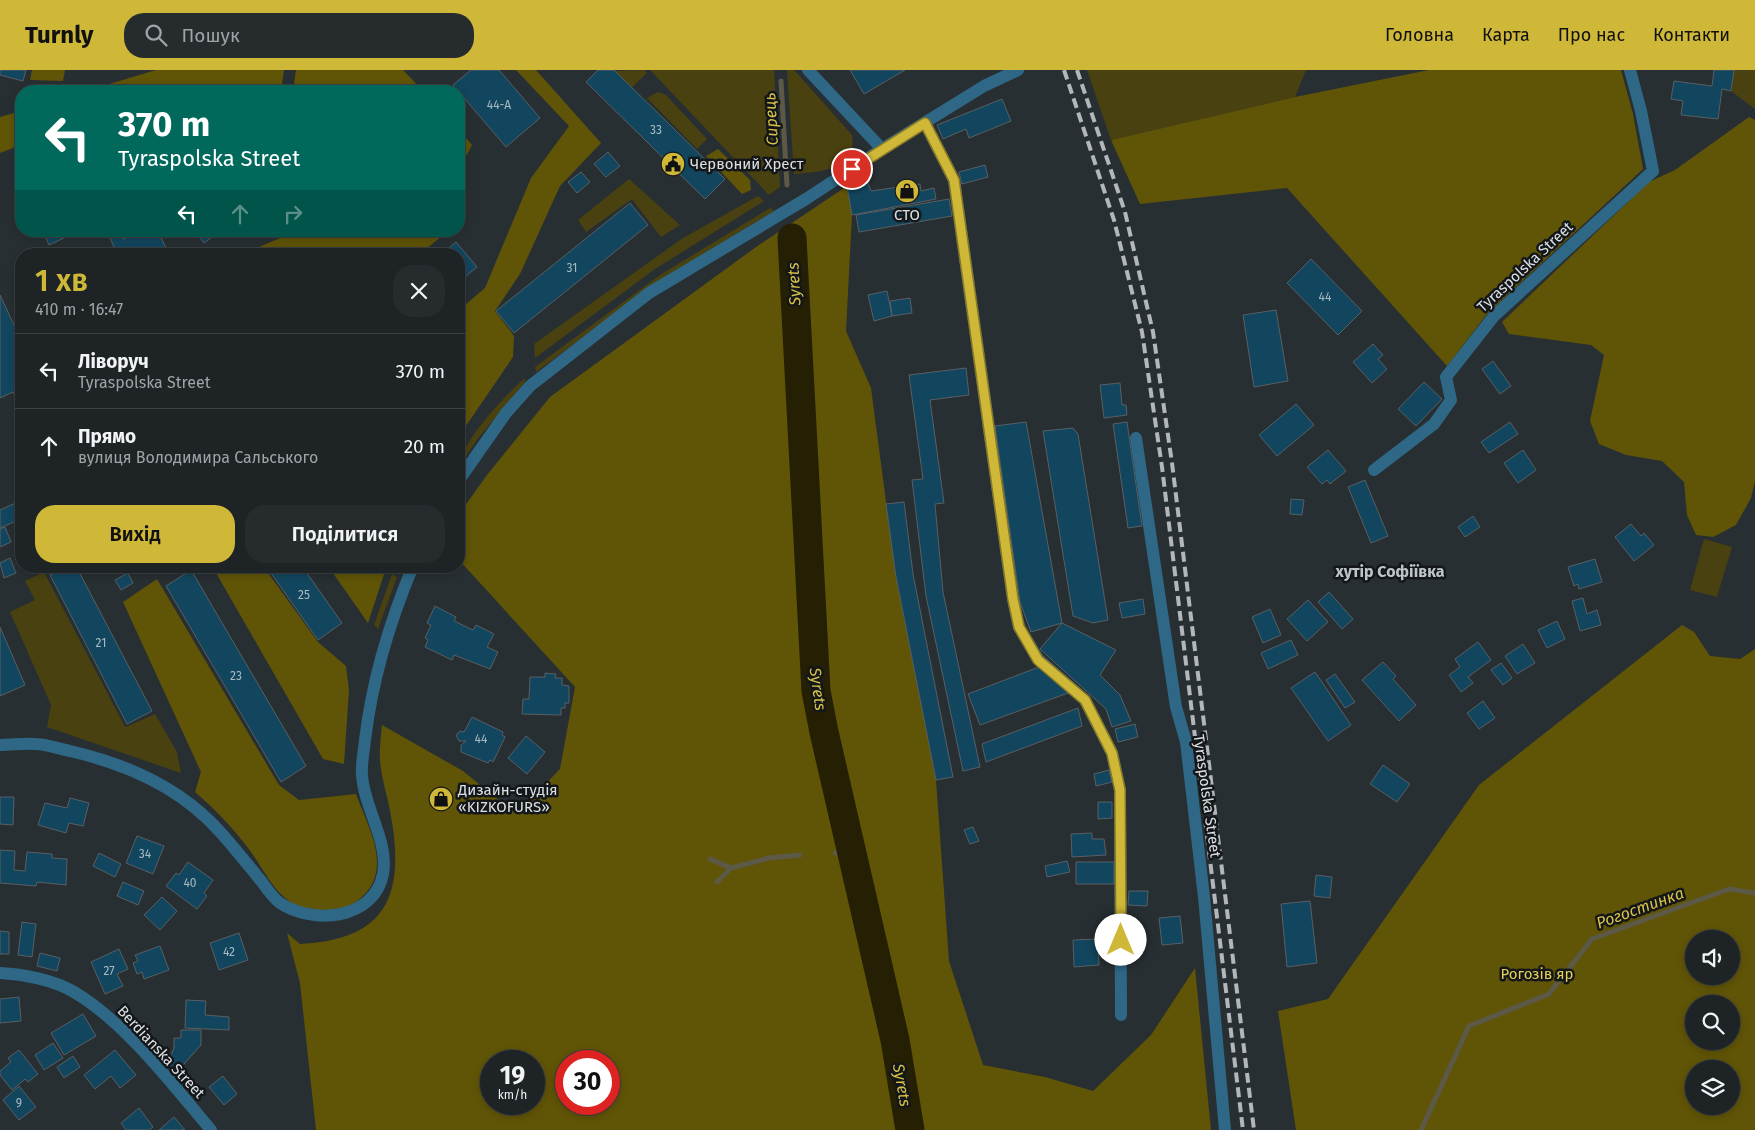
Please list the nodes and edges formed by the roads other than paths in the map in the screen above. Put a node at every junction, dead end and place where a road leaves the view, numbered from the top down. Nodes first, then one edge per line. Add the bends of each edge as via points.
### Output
1 (808, 70) edge
2 (1018, 70) edge
3 (1630, 70) edge
4 (925, 123) junction
5 (882, 149) junction
6 (1136, 438) dead end
7 (1374, 470) dead end
8 (465, 472) edge
9 (411, 573) edge
10 (0, 745) edge
11 (0, 973) edge
12 (1121, 1015) dead end
13 (211, 1130) edge
14 (1225, 1130) edge

1 - 5 street
2 - 4 street via 984,86
3 - 7 street, Tyraspolska Street via 1652,171 1494,316 1446,376 1451,400 1434,424
4 - 5 street
4 - 12 street via 954,180 1011,590 1019,627 1038,660 1085,700 1112,753 1120,790
5 - 8 street via 806,199 649,293 584,342 530,386
6 - 14 street, Tyraspolska Street via 1176,708 1186,742
9 - 10 street via 368,710 362,774 383,852 383,875 373,894 359,907 338,916 321,918 290,910 277,902 197,808 136,771 95,757 37,744
11 - 13 street, Berdianska Street via 49,982 73,992 117,1026 162,1072

